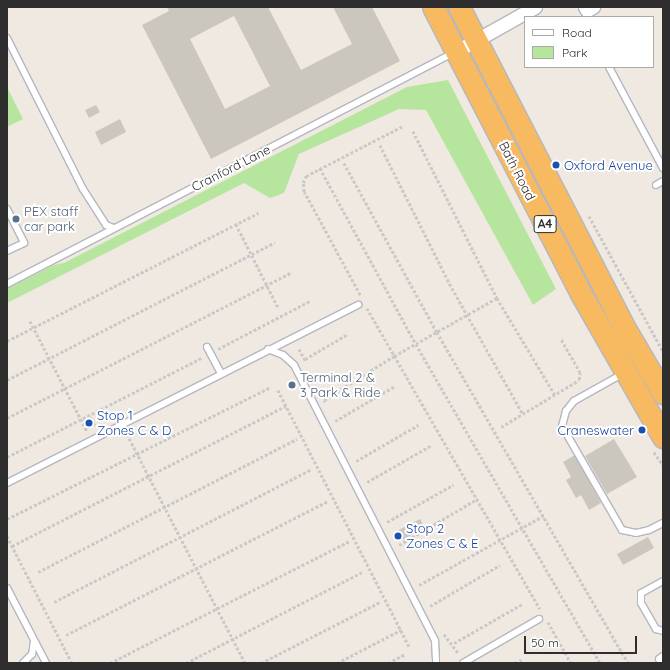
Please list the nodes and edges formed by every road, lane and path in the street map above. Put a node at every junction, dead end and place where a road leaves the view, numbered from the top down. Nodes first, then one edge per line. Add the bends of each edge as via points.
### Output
1 (433, 7) edge
2 (459, 7) edge
3 (535, 7) edge
4 (7, 38) edge
5 (476, 40) junction
6 (455, 52) junction
7 (610, 68) edge
8 (403, 126) dead end
9 (413, 131) dead end
10 (380, 145) dead end
11 (344, 162) dead end
12 (320, 168) junction
13 (663, 168) edge
14 (663, 181) edge
15 (656, 185) dead end
16 (7, 210) edge
17 (258, 212) dead end
18 (236, 224) junction
19 (114, 228) junction
20 (275, 242) dead end
21 (7, 252) edge
22 (251, 254) junction
23 (292, 272) dead end
24 (7, 284) edge
25 (267, 285) junction
26 (498, 298) junction
27 (310, 302) dead end
28 (358, 305) dead end
29 (279, 308) dead end
30 (467, 314) junction
31 (30, 321) dead end
32 (33, 327) junction
33 (437, 332) junction
34 (346, 335) dead end
35 (560, 338) dead end
36 (7, 341) edge
37 (416, 344) junction
38 (208, 347) dead end
39 (268, 350) junction
40 (211, 353) junction
41 (394, 356) junction
42 (49, 358) junction
43 (304, 359) dead end
44 (625, 372) junction
45 (221, 373) junction
46 (7, 380) edge
47 (395, 386) dead end
48 (271, 387) dead end
49 (65, 388) junction
50 (278, 390) dead end
51 (663, 393) edge
52 (555, 396) junction
53 (327, 405) dead end
54 (286, 406) junction
55 (524, 414) junction
56 (332, 416) dead end
57 (7, 418) edge
58 (80, 419) junction
59 (335, 421) junction
60 (418, 425) dead end
61 (501, 427) dead end
62 (339, 428) dead end
63 (126, 433) dead end
64 (663, 437) edge
65 (297, 439) dead end
66 (91, 440) junction
67 (430, 446) dead end
68 (352, 454) dead end
69 (138, 455) junction
70 (7, 457) edge
71 (356, 461) junction
72 (359, 468) dead end
73 (312, 469) dead end
74 (363, 475) dead end
75 (149, 476) junction
76 (367, 482) junction
77 (7, 483) edge
78 (453, 485) dead end
79 (370, 489) dead end
80 (477, 499) junction
81 (328, 501) dead end
82 (164, 507) junction
83 (384, 516) dead end
84 (544, 516) junction
85 (7, 519) edge
86 (387, 522) junction
87 (663, 523) edge
88 (390, 528) dead end
89 (522, 528) junction
90 (7, 536) edge
91 (180, 538) junction
92 (396, 540) dead end
93 (501, 540) junction
94 (349, 541) dead end
95 (399, 545) junction
96 (12, 546) junction
97 (402, 552) dead end
98 (500, 565) dead end
99 (196, 568) junction
100 (364, 571) dead end
101 (38, 572) dead end
102 (416, 578) dead end
103 (663, 581) edge
104 (419, 585) junction
105 (7, 588) edge
106 (423, 592) dead end
107 (426, 599) dead end
108 (54, 602) dead end
109 (380, 602) dead end
110 (522, 604) dead end
111 (430, 606) junction
112 (217, 608) junction
113 (433, 612) dead end
114 (539, 619) dead end
115 (401, 630) junction
116 (442, 630) dead end
117 (663, 631) edge
118 (66, 635) dead end
119 (232, 639) junction
120 (34, 641) junction
121 (454, 643) junction
122 (409, 646) dead end
123 (405, 654) dead end
124 (460, 655) dead end
125 (663, 656) edge
126 (520, 660) dead end
127 (23, 663) edge
128 (46, 663) edge
129 (72, 663) edge
130 (110, 663) edge
131 (186, 663) edge
132 (245, 663) edge
133 (261, 663) edge
134 (337, 663) edge
135 (388, 663) edge
136 (436, 663) edge
137 (463, 663) edge
138 (515, 663) edge
139 (571, 663) edge
140 (600, 663) edge
141 (628, 663) edge
142 (661, 663) edge

1 - 6 highway, Bath Road / A4
2 - 5 highway, Bath Road / A4
3 - 5 street
4 - 19 lane via 83,189 106,225
5 - 6 street
5 - 51 highway, Bath Road / A4 via 627,332
6 - 19 lane, Cranford Lane
6 - 44 highway, Bath Road / A4
7 - 13 lane
8 - 12 path
9 - 26 path
10 - 30 path
11 - 33 path
12 - 37 path
12 - 41 path via 306,176 303,183 304,192
14 - 15 lane
16 - 21 lane via 24,243
17 - 18 path
18 - 22 path
18 - 32 path
19 - 24 lane, Cranford Lane
20 - 22 path
22 - 25 path
22 - 42 path
23 - 25 path
25 - 29 path
25 - 49 path
26 - 30 path
26 - 52 path
27 - 40 path
28 - 39 lane
30 - 33 path
30 - 55 path
31 - 32 path
32 - 36 path
32 - 42 path
33 - 37 path
33 - 84 path
34 - 43 path
35 - 52 path via 580,373 579,380
37 - 41 path
37 - 89 path
38 - 40 lane
39 - 45 lane
39 - 136 lane via 283,355 294,365 435,641
40 - 45 lane
40 - 58 path
41 - 53 path via 324,400
41 - 80 path
42 - 46 path
42 - 49 path
44 - 64 highway, Bath Road / A4
44 - 87 lane via 574,401 566,411 562,426 622,530 636,533
45 - 66 lane
47 - 59 path
48 - 69 path
49 - 57 path
49 - 58 path
50 - 54 path
52 - 55 path
54 - 75 path
54 - 115 path
55 - 61 path
56 - 59 path
58 - 66 path
58 - 70 path
59 - 62 path
60 - 71 path
63 - 69 path
65 - 82 path
66 - 77 lane
67 - 76 path
68 - 71 path
69 - 75 path
69 - 85 path
71 - 72 path
73 - 91 path
74 - 76 path
75 - 82 path
75 - 96 path
76 - 79 path
78 - 86 path
80 - 93 path
80 - 95 path
81 - 99 path
82 - 91 path
82 - 101 path
83 - 86 path
84 - 89 path
84 - 141 path
86 - 88 path
89 - 93 path
89 - 140 path
90 - 96 path
91 - 99 path
91 - 108 path
92 - 95 path
93 - 104 path
93 - 139 path
94 - 112 path
95 - 97 path
96 - 129 path
98 - 111 path
99 - 112 path
99 - 118 path
100 - 119 path
102 - 104 path
103 - 117 lane via 641,593 641,603 656,629
104 - 106 path
105 - 120 lane
107 - 111 path
109 - 133 path
110 - 121 path
111 - 113 path
112 - 119 path
112 - 130 path
114 - 137 lane
115 - 122 path
115 - 134 path
116 - 121 path
119 - 131 path
119 - 132 path
120 - 127 lane via 32,654
120 - 128 lane
121 - 124 path
123 - 135 path
125 - 142 lane via 659,659
126 - 138 path

